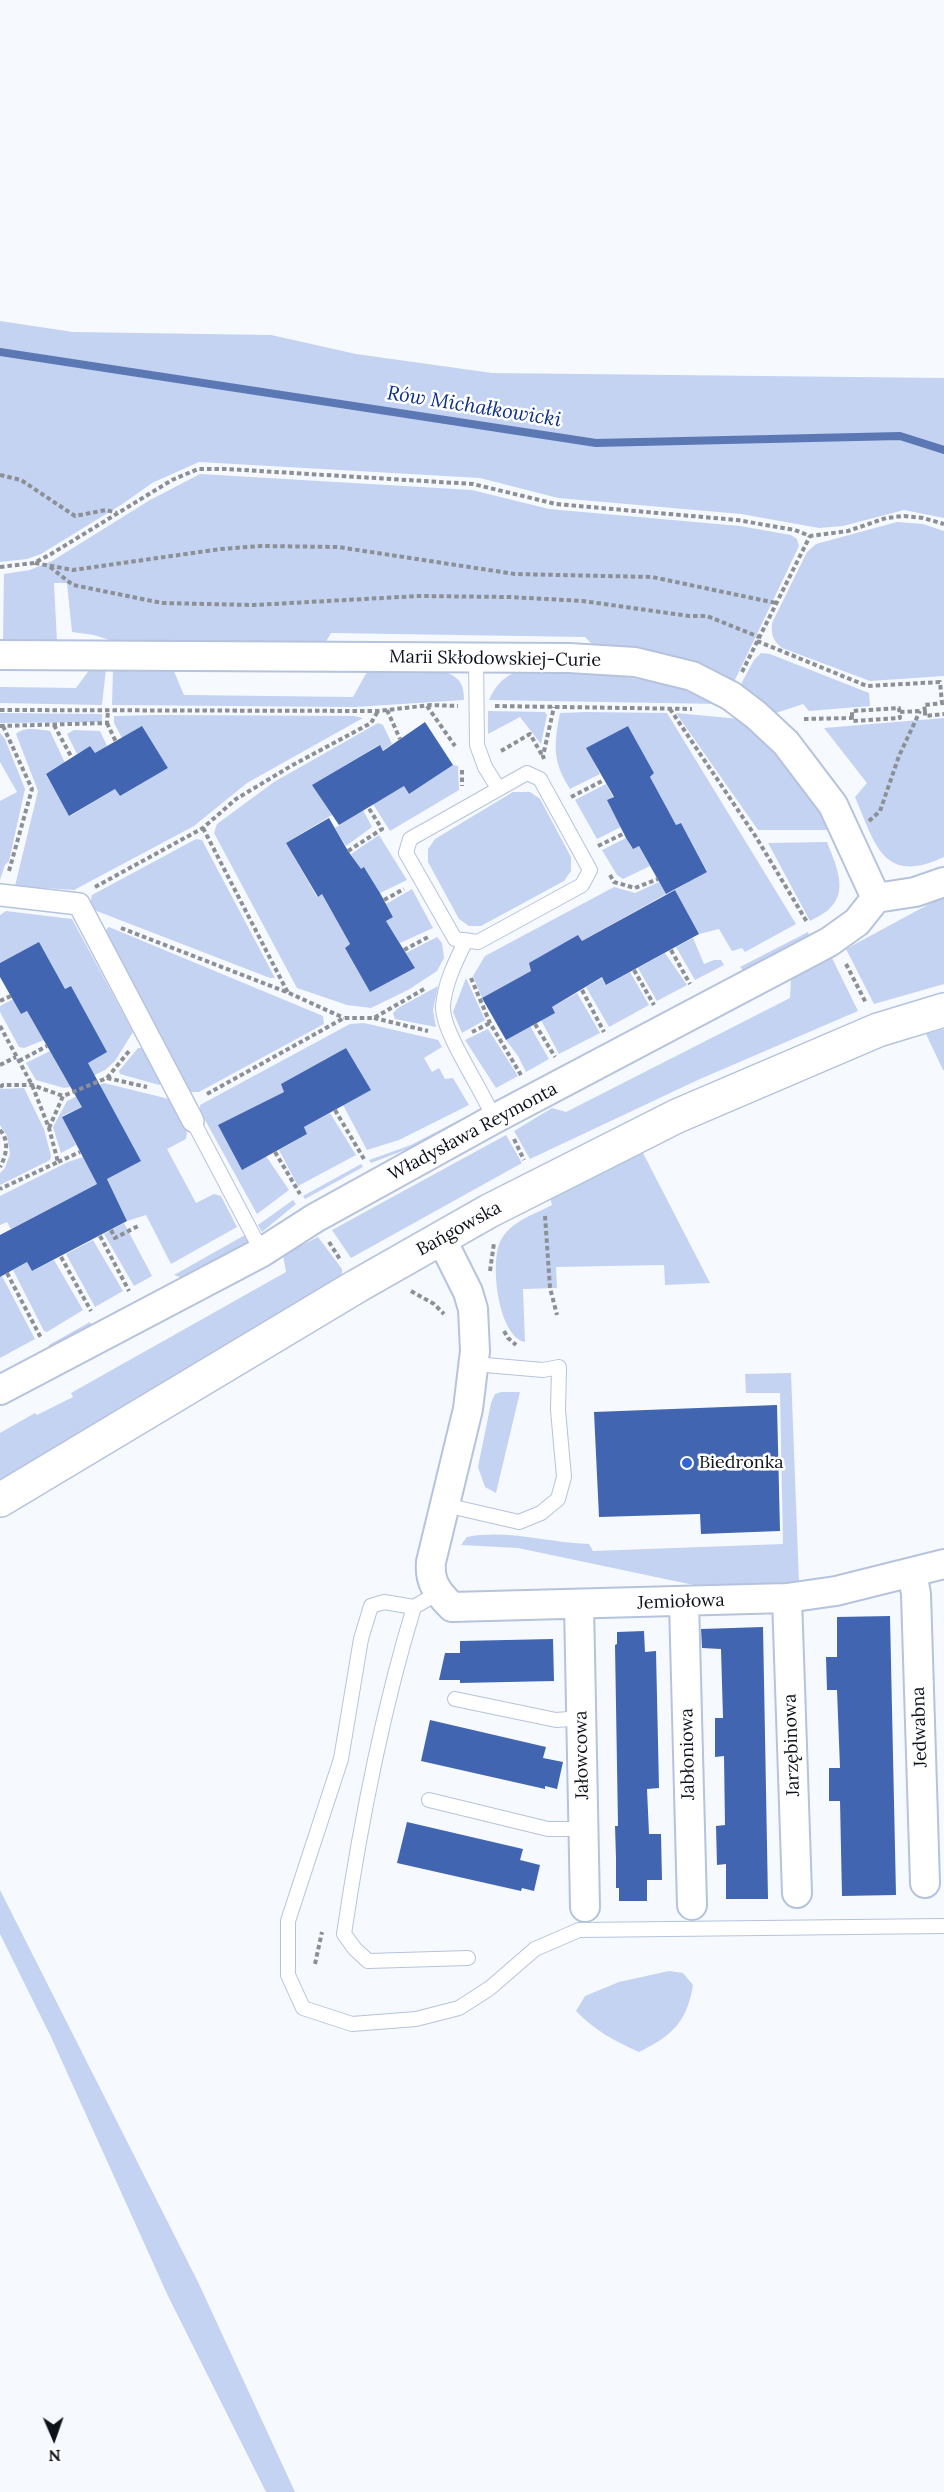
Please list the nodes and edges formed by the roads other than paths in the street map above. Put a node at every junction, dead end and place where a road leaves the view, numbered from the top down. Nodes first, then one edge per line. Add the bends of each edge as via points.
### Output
1 (0, 655) edge
2 (476, 657) junction
3 (498, 788) junction
4 (944, 882) edge
5 (0, 895) edge
6 (876, 898) junction
7 (466, 940) junction
8 (944, 1010) edge
9 (190, 1113) joint
10 (494, 1119) junction
11 (441, 1239) junction
12 (262, 1252) junction
13 (474, 1364) junction
14 (0, 1390) edge
15 (0, 1500) edge
16 (445, 1505) junction
17 (944, 1564) edge
18 (912, 1572) junction
19 (434, 1585) junction
20 (787, 1598) junction
21 (684, 1602) junction
22 (579, 1604) junction
23 (414, 1607) junction
24 (455, 1699) dead end
25 (582, 1718) junction
26 (429, 1800) dead end
27 (584, 1829) junction
28 (925, 1883) dead end
29 (797, 1893) dead end
30 (692, 1905) dead end
31 (585, 1907) dead end
32 (944, 1926) edge
33 (468, 1958) dead end

1 - 2 street, Marii Skłodowskiej-Curie
2 - 3 lane via 477,745
2 - 6 street, Marii Skłodowskiej-Curie via 635,662 692,676 731,696 786,743 833,805
3 - 7 lane via 410,839 406,853 455,939
3 - 7 lane via 527,773 540,779 590,870 582,885 478,942
4 - 6 street via 915,892
5 - 9 street via 83,910
6 - 10 street, Władysława Reymonta via 857,922 829,942
7 - 10 lane via 450,973 443,1008 449,1033
8 - 11 street, Bańgowska via 878,1030 677,1116
9 - 12 lane
10 - 12 street, Władysława Reymonta via 315,1218
11 - 13 street via 468,1292 474,1324
11 - 15 street, Bańgowska
12 - 14 street, Władysława Reymonta
13 - 16 street via 468,1409
13 - 16 lane via 543,1370 559,1367 564,1477 558,1499 541,1513 519,1522
16 - 19 street
17 - 18 street, Jemiołowa
18 - 20 street, Jemiołowa via 836,1591
18 - 28 street, Jedwabna
19 - 22 street, Jemiołowa via 452,1607
19 - 23 lane
20 - 21 street, Jemiołowa
20 - 29 street, Jarzębinowa
21 - 22 street, Jemiołowa
21 - 30 street, Jabłoniowa
22 - 25 street, Jałowcowa
23 - 32 lane via 384,1602 371,1606 361,1639 341,1760 288,1921 288,1975 303,2008 352,2024 416,2019 459,2008 536,1949 579,1930
23 - 33 lane via 380,1745 344,1934 368,1961
24 - 25 lane via 555,1720
25 - 27 street, Jałowcowa
26 - 27 lane via 548,1829
27 - 31 street, Jałowcowa

